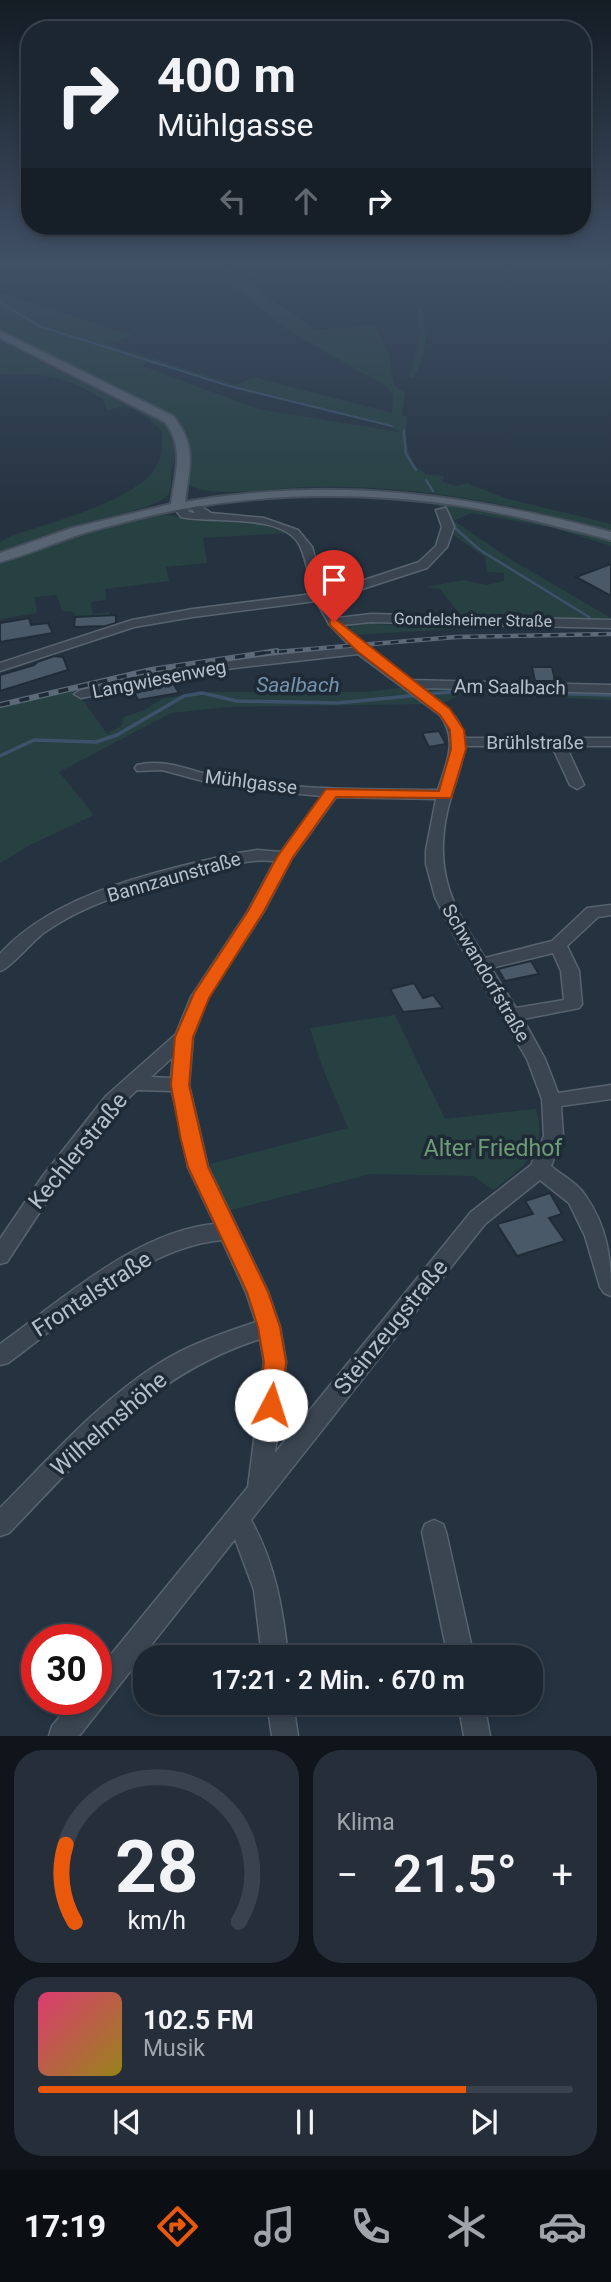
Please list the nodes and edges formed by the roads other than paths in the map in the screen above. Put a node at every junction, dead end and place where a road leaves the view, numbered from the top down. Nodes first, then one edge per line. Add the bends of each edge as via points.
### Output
1 (22, 345) edge
2 (184, 497) junction
3 (442, 510) dead end
4 (611, 536) edge
5 (0, 558) edge
6 (320, 597) junction
7 (334, 622) junction
8 (611, 624) edge
9 (363, 650) junction
10 (0, 667) edge
11 (413, 688) junction
12 (611, 689) edge
13 (81, 694) dead end
14 (459, 742) junction
15 (557, 742) junction
16 (611, 742) edge
17 (142, 768) dead end
18 (577, 785) dead end
19 (331, 792) junction
20 (445, 795) junction
21 (285, 857) junction
22 (611, 910) edge
23 (558, 945) junction
24 (0, 965) edge
25 (481, 965) junction
26 (513, 1014) junction
27 (184, 1037) junction
28 (135, 1083) junction
29 (180, 1085) junction
30 (611, 1092) edge
31 (550, 1101) junction
32 (539, 1168) junction
33 (228, 1231) junction
34 (603, 1234) edge
35 (0, 1256) edge
36 (611, 1287) edge
37 (269, 1327) junction
38 (0, 1356) edge
39 (259, 1491) junction
40 (237, 1519) junction
41 (0, 1525) edge
42 (434, 1532) dead end
43 (274, 1645) edge
44 (458, 1645) edge
45 (112, 1674) edge
46 (79, 1715) edge
47 (282, 1715) edge
48 (473, 1715) edge
49 (62, 1736) edge
50 (285, 1736) edge
51 (477, 1736) edge

1 - 2 main road via 169,419 185,446
2 - 4 main road via 311,491 401,494 550,518
2 - 5 main road
2 - 6 street via 200,518 266,522 295,533 304,545
3 - 6 street via 448,527 427,563
6 - 7 street
6 - 10 street via 132,624
7 - 8 street, Gondelsheimer Straße via 387,618
7 - 9 street
9 - 11 street
9 - 13 street, Langwiesenweg via 233,664
11 - 12 street, Am Saalbach
11 - 14 street via 454,724
14 - 15 street, Brühlstraße
14 - 20 street, Schwandorfstraße
15 - 16 street, Brühlstraße
15 - 18 street
17 - 19 street, Mühlgasse via 162,766 225,783
19 - 20 street, Mühlgasse
19 - 21 street
20 - 25 street, Schwandorfstraße via 434,846 438,885
21 - 24 street, Bannzaunstraße via 252,855 144,882 101,898 37,930
21 - 27 street via 200,997
22 - 23 street via 593,912
23 - 25 street
23 - 26 street via 570,971 573,1004
25 - 26 street, Schwandorfstraße
26 - 31 street, Schwandorfstraße
27 - 28 street, Kechlerstraße
27 - 29 street
28 - 29 street, Kechlerstraße
28 - 35 street, Kechlerstraße via 113,1101 49,1182
29 - 33 street via 198,1167
30 - 31 street
31 - 32 street, Schwandorfstraße via 553,1134
32 - 34 street via 577,1198
32 - 39 street, Steinzeugstraße via 478,1219
33 - 37 street
33 - 38 street, Frontalstraße via 191,1235 118,1271
34 - 36 street
37 - 39 street via 275,1362
37 - 41 street, Wilhelmshöhe via 227,1340 165,1372 88,1437
39 - 40 street, Steinzeugstraße
40 - 43 street via 267,1590
40 - 45 street, Steinzeugstraße
42 - 44 street
46 - 49 street
47 - 50 street
48 - 51 street

